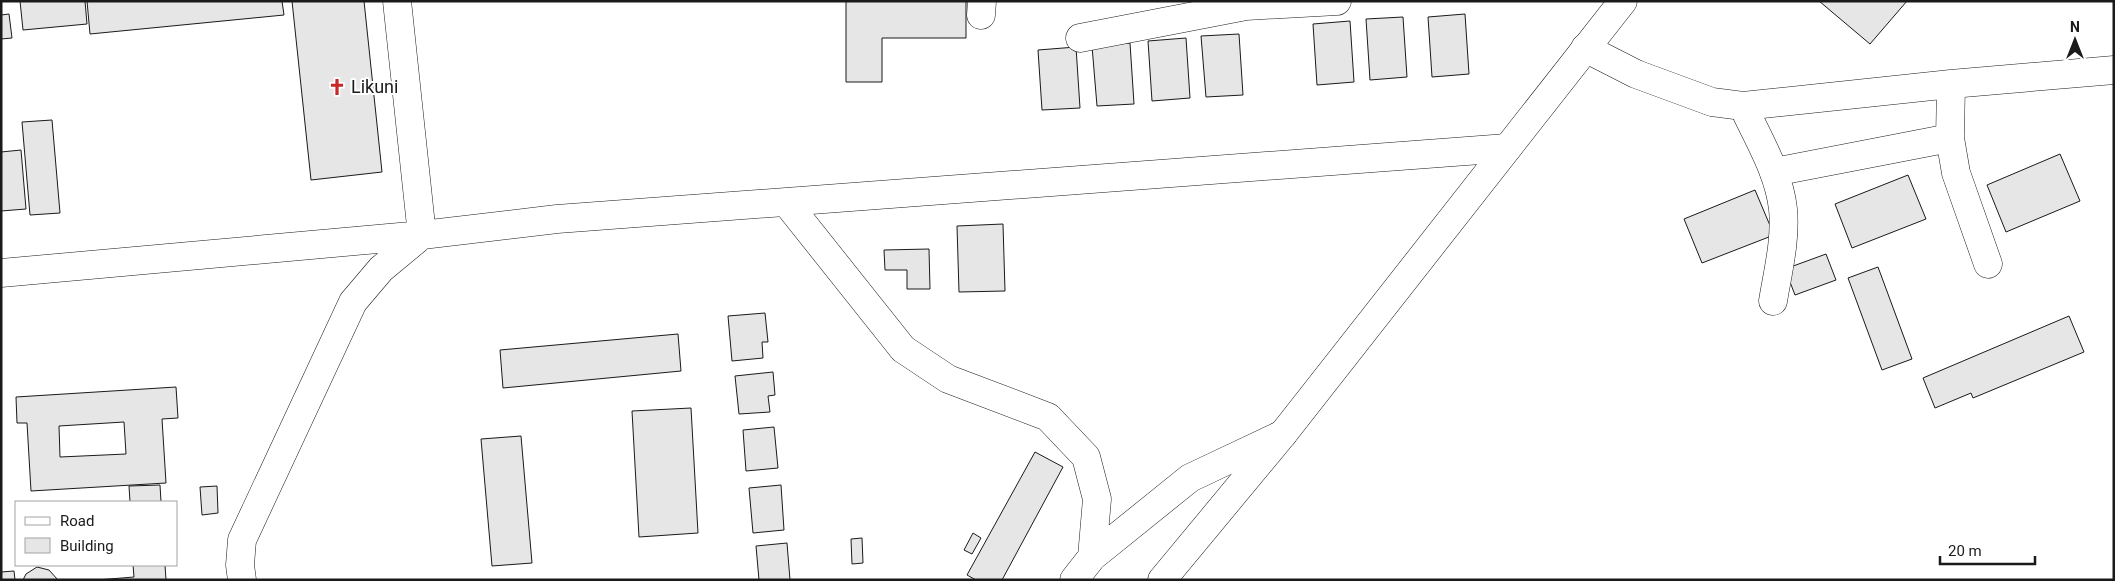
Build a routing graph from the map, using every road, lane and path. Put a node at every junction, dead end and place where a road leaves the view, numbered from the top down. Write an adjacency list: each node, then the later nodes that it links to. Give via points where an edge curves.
1 (397, 1): 14 (street)
2 (1337, 1): 4 (street)
3 (1623, 1): 6 (street)
4 (1247, 3): 5 (street)
5 (1080, 38)
6 (1585, 48): 9 (street, via 1636,74 1712,102); 11 (street)
7 (2114, 70): 8 (street)
8 (1951, 84): 9 (street); 10 (street)
9 (1743, 106): 12 (street)
10 (1950, 138): 12 (street); 15 (street, via 1956,173)
11 (1507, 148): 13 (street); 18 (street)
12 (1774, 172): 17 (street, via 1783,210 1781,253)
13 (786, 202): 14 (street, via 557,219); 19 (street, via 903,349 948,379 1048,416 1086,457 1097,499)
14 (422, 235): 16 (street); 20 (street, via 381,269 353,302 242,540)
15 (1988, 264)
16 (1, 273)
17 (1773, 301)
18 (1283, 434): 19 (street, via 1190,478); 22 (street)
19 (1092, 557): 21 (street)
20 (242, 580)
21 (1074, 580)
22 (1162, 580)

